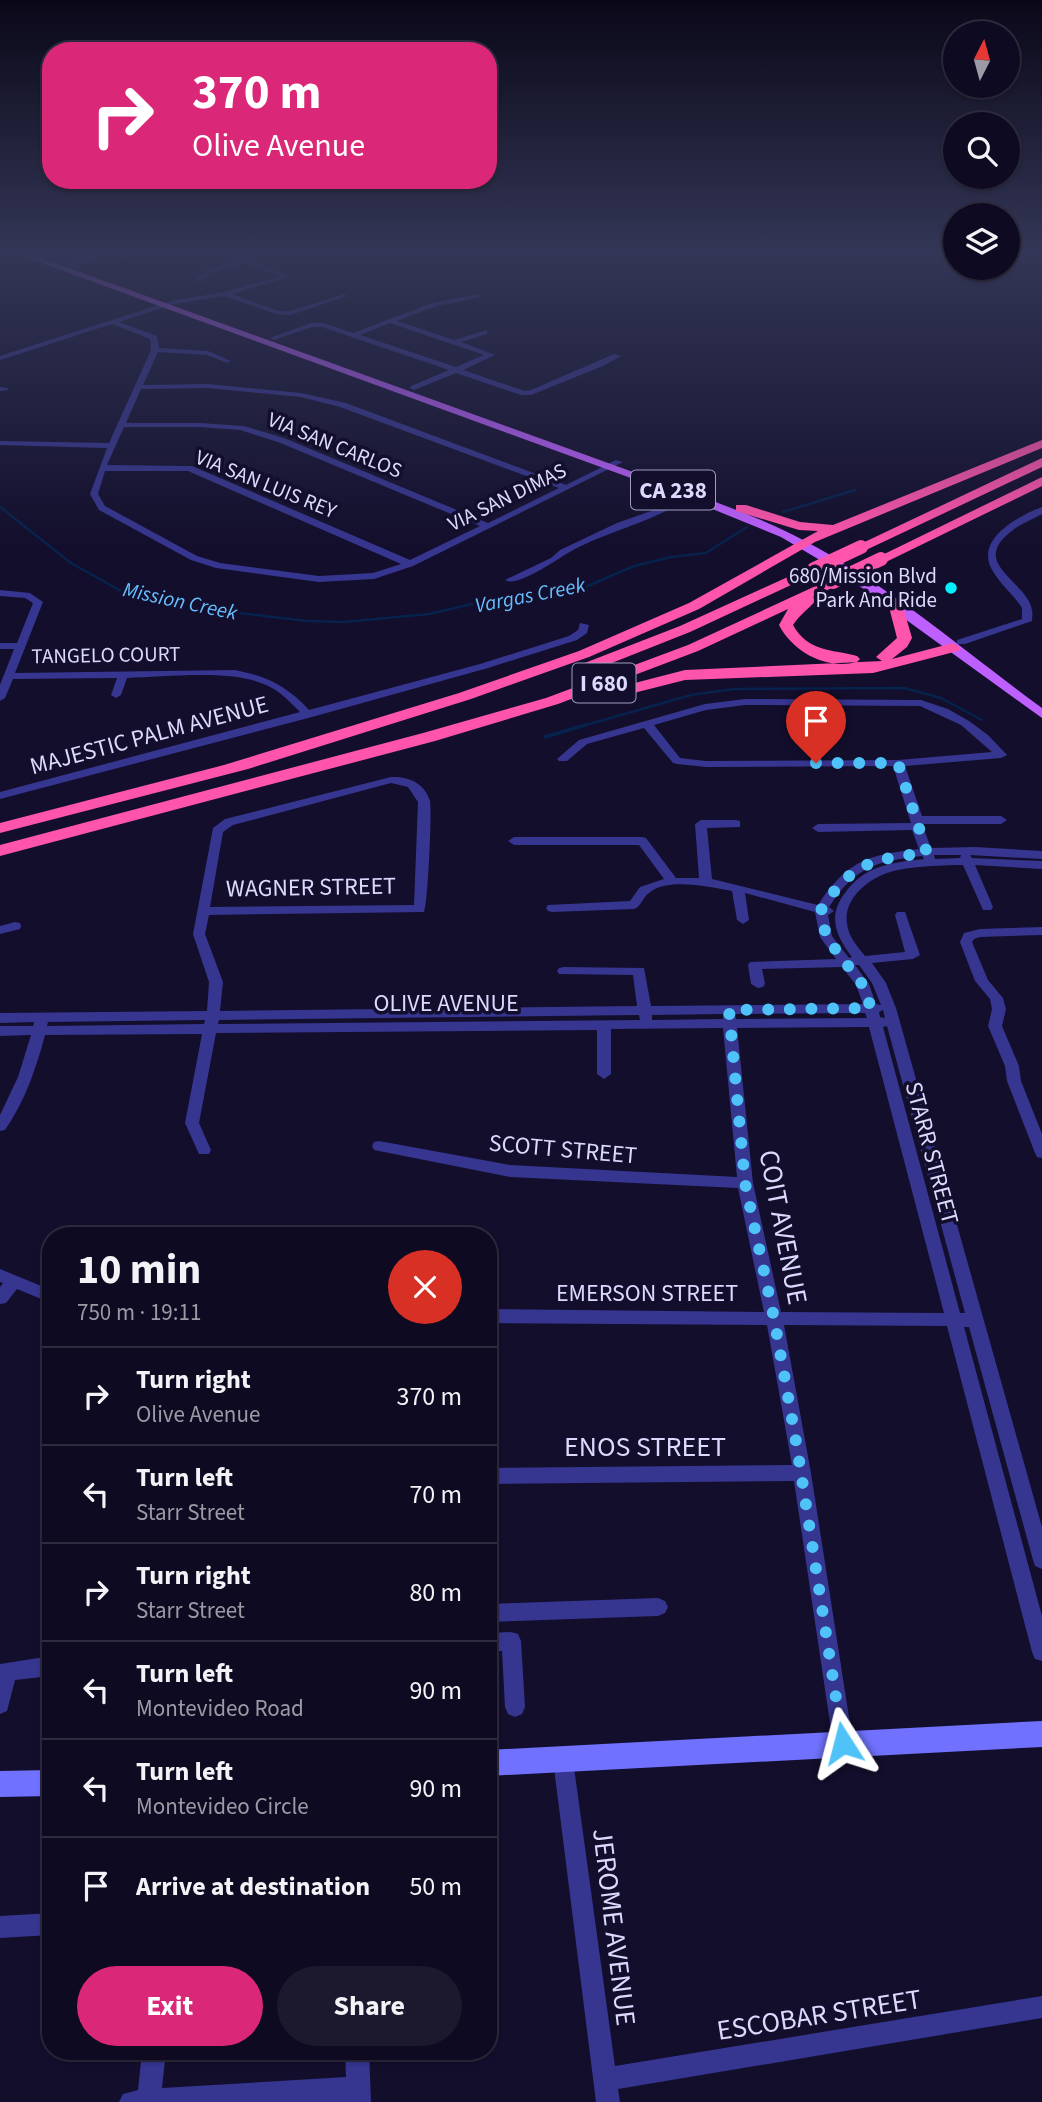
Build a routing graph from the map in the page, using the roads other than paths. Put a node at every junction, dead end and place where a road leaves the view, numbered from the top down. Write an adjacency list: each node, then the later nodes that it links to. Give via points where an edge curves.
1 (19, 352): 9 (street)
2 (154, 352): 12 (street, VIA SAN DIMAS)
3 (192, 352): 10 (street)
4 (302, 352): 19 (main road, CA 238)
5 (313, 352): 13 (main road, CA 238)
6 (404, 352): 11 (street)
7 (483, 352): 11 (street, via 491,355)
8 (617, 356): 11 (street, via 532,393)
9 (0, 358)
10 (227, 361)
11 (458, 370): 13 (street)
12 (139, 387): 14 (street, VIA SAN DIMAS); 22 (street, via 220,387 301,395 343,405)
13 (414, 388): 19 (main road, CA 238)
14 (122, 425): 17 (street, VIA SAN DIMAS); 27 (street, VIA SAN CARLOS, via 241,428 281,440)
15 (0, 443): 17 (street)
16 (1042, 444): 26 (highway)
17 (112, 446): 20 (street, VIA SAN DIMAS)
18 (1042, 462): 50 (highway, I 680, bridge, via 685,629 569,674 453,710)
19 (614, 464): 22 (street, VIA SAN DIMAS); 23 (main road, CA 238); 24 (main road, CA 238)
20 (102, 468): 29 (street, VIA SAN LUIS REY, via 189,468); 29 (street, VIA SAN DIMAS, via 94,494 102,508 206,562 319,579 374,576)
21 (1042, 481): 31 (highway, I 680, bridge)
22 (567, 488): 27 (street, VIA SAN DIMAS)
23 (687, 495): 28 (main road, CA 238); 30 (street)
24 (741, 508): 26 (highway, via 806,527 825,528); 28 (main road, CA 238)
25 (1042, 510): 35 (street, via 1005,530 993,551 996,568 1031,601 1027,621)
26 (854, 520): 28 (highway)
27 (488, 526): 29 (street, VIA SAN DIMAS)
28 (805, 541): 33 (main road, CA 238); 35 (main road, CA 238, via 879,579); 50 (highway, via 694,606 584,654 466,696)
29 (410, 564)
30 (510, 580)
31 (834, 582): 38 (highway, via 789,618 786,625 793,640 832,657); 47 (highway, I 680, via 626,675 512,713)
32 (0, 593): 37 (street, TANGELO COURT, via 27,595 38,602)
33 (897, 607): 35 (main road, CA 238); 38 (highway, via 905,636 897,649)
34 (584, 625): 45 (street, MAJESTIC PALM AVENUE, via 573,638 551,646)
35 (953, 644): 38 (highway); 43 (main road); 44 (main road); 47 (highway, via 873,668 685,675 517,721)
36 (0, 646): 37 (street)
37 (21, 646): 40 (street, TANGELO COURT)
38 (884, 657)
39 (122, 674): 40 (street, TANGELO COURT); 41 (street); 45 (street, TANGELO COURT, via 254,676 282,687)
40 (9, 676): 42 (street)
41 (116, 695)
42 (0, 698)
43 (1042, 699)
44 (1042, 714)
45 (308, 715): 51 (street, MAJESTIC PALM AVENUE)
46 (647, 724): 48 (street, via 583,742); 49 (street, via 677,761); 49 (street, via 678,713 745,702 921,703 946,710 1001,755)
47 (363, 754): 58 (highway, I 680)
48 (563, 759)
49 (898, 763): 53 (street)
50 (230, 768): 55 (highway, I 680)
51 (0, 796)
52 (1001, 820): 53 (street)
53 (917, 823): 56 (street); 60 (street)
54 (736, 824): 64 (street, via 701,824)
55 (0, 828)
56 (818, 828)
57 (514, 841): 63 (street, via 642,841)
58 (0, 851)
59 (1042, 855): 61 (street)
60 (929, 858): 61 (street); 68 (street, via 889,857 860,866 837,885); 70 (street, via 872,874 853,890)
61 (967, 858): 62 (street); 66 (street)
62 (1042, 865)
63 (671, 880): 64 (street); 67 (street, via 645,889 634,905)
64 (706, 883): 65 (street)
65 (738, 888): 68 (street); 72 (street)
66 (987, 906)
67 (552, 908)
68 (821, 910): 70 (street); 76 (street, STARR STREET, via 826,937)
69 (204, 911): 69 (street, WAGNER STREET, via 420,909 424,802 417,787 404,779 391,780 229,822 217,831); 84 (street, via 199,934 216,982)
70 (840, 914): 76 (street, STARR STREET)
71 (901, 915): 76 (street, via 912,955)
72 (743, 920)
73 (15, 926): 74 (street)
74 (0, 930)
75 (1042, 931): 92 (street, via 980,933 966,942 982,981 996,998 995,1026)
76 (854, 960): 78 (street, via 755,965); 79 (street, STARR STREET); 80 (street, STARR STREET, via 879,982)
77 (564, 971): 83 (street, via 639,971)
78 (758, 984)
79 (873, 1015): 80 (street, OLIVE AVENUE); 81 (street, OLIVE AVENUE); 100 (street, STARR STREET)
80 (891, 1015): 99 (street, STARR STREET)
81 (729, 1017): 83 (street, OLIVE AVENUE); 93 (street, COIT AVENUE)
82 (0, 1018): 85 (street, OLIVE AVENUE)
83 (646, 1018): 84 (street, OLIVE AVENUE); 86 (street, OLIVE AVENUE)
84 (212, 1021): 85 (street, OLIVE AVENUE); 86 (street, OLIVE AVENUE); 91 (street, via 192,1123)
85 (41, 1024): 87 (street, OLIVE AVENUE); 89 (street, via 24,1077)
86 (604, 1024): 88 (street)
87 (0, 1031)
88 (604, 1074)
89 (0, 1126)
90 (379, 1146): 93 (street, SCOTT STREET, via 510,1171)
91 (204, 1150)
92 (1042, 1153)
93 (745, 1183): 98 (street, COIT AVENUE)
94 (6, 1279): 95 (street); 96 (street)
95 (42, 1293)
96 (0, 1298)
97 (497, 1316): 98 (street, EMERSON STREET)
98 (774, 1318): 100 (street, EMERSON STREET); 101 (street, COIT AVENUE)
99 (974, 1320): 100 (street, EMERSON STREET); 103 (street, STARR STREET)
100 (953, 1321): 107 (street, STARR STREET)
101 (802, 1473): 102 (street, ENOS STREET); 112 (street, COIT AVENUE)
102 (497, 1476)
103 (1042, 1560)
104 (658, 1607): 105 (street)
105 (497, 1613)
106 (497, 1642): 110 (street, via 511,1641)
107 (1042, 1652)
108 (42, 1667): 109 (street, via 7,1671)
109 (0, 1704)
110 (514, 1707)
111 (1042, 1734): 112 (street)
112 (843, 1743): 113 (street)
113 (563, 1760): 114 (street); 122 (street, JEROME AVENUE)
114 (497, 1763)
115 (42, 1783): 116 (street)
116 (0, 1784)
117 (42, 1925): 118 (street)
118 (0, 1927)
119 (1042, 2007): 122 (street, ESCOBAR STREET)
120 (152, 2060): 124 (street)
121 (358, 2060): 123 (street)
122 (607, 2091)
123 (359, 2095): 124 (street)
124 (143, 2102)

